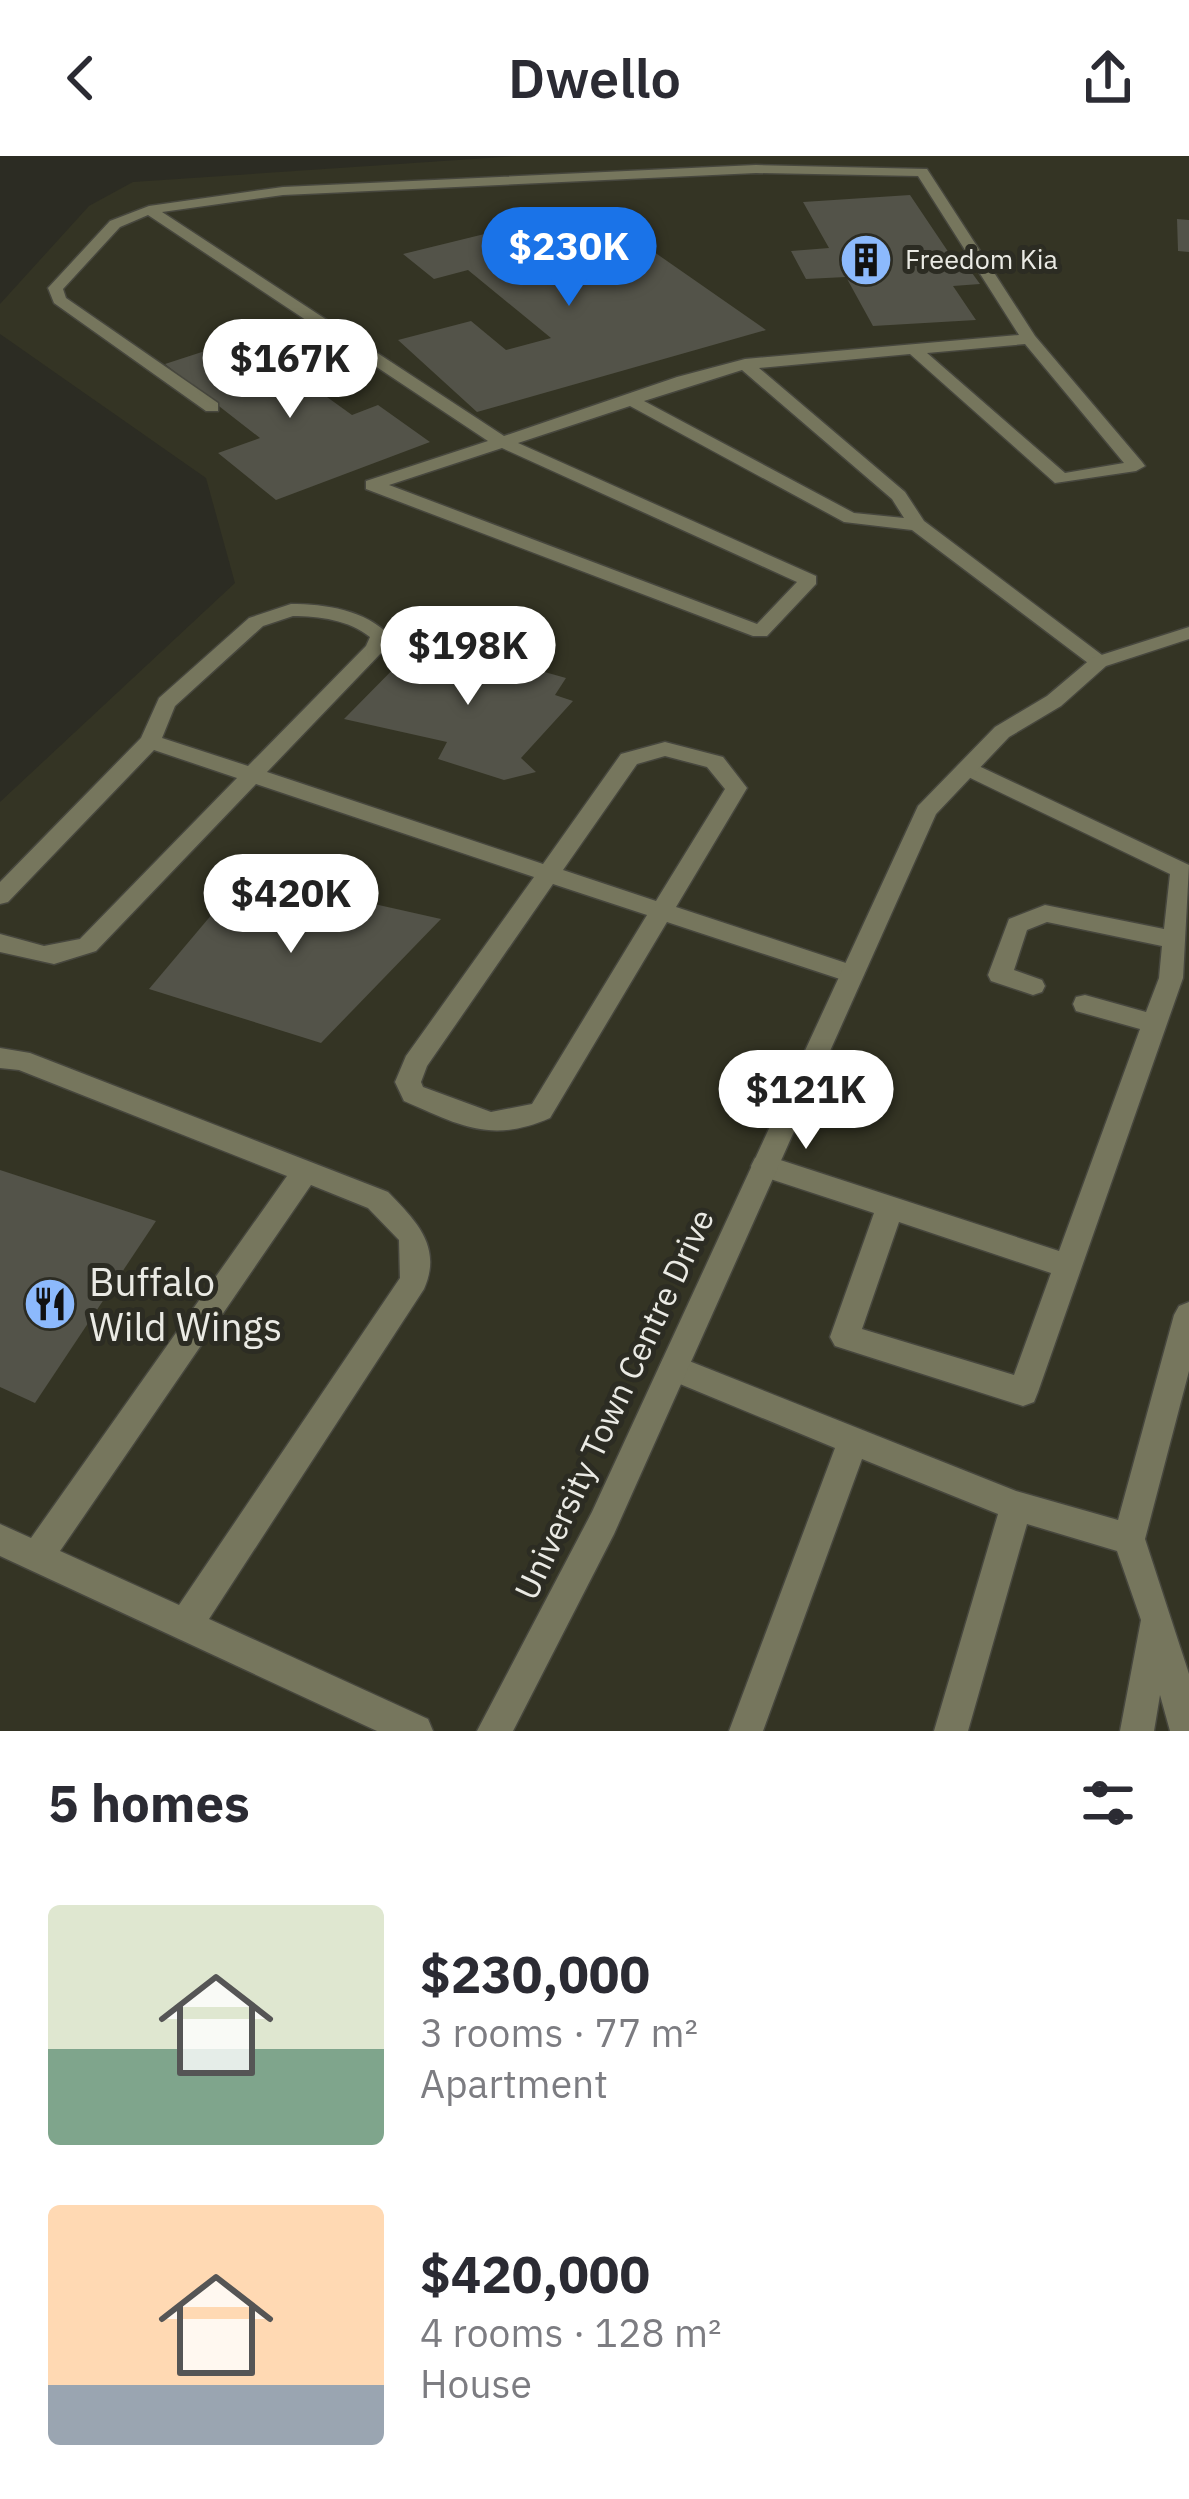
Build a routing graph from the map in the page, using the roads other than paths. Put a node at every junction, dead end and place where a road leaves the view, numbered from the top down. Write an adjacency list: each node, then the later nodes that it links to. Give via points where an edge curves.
1 (149, 210): 2 (street, via 284,191 477,181 756,169 922,172); 6 (street, via 116,224 56,288 59,300); 7 (street)
2 (1029, 339): 3 (street); 3 (street, via 1136,466 1061,479)
3 (913, 350): 4 (street)
4 (745, 364): 5 (street); 8 (street, via 899,496)
5 (632, 400): 7 (street); 8 (street, via 850,518)
6 (212, 407)
7 (498, 440): 7 (street, via 371,485 760,632 809,580)
8 (916, 526): 10 (street)
9 (1189, 633): 10 (street, University Town Centre Drive)
10 (1099, 662): 12 (street, University Town Centre Drive, via 1002,732)
11 (150, 741): 13 (street); 13 (street, via 166,703 256,622 317,610 366,624 380,636 375,648); 16 (street)
12 (968, 769): 14 (street); 20 (street, University Town Centre Drive, via 926,811)
13 (250, 774): 15 (street); 19 (street, via 88,945 40,958)
14 (1186, 873): 18 (street)
15 (548, 874): 17 (street); 17 (street, via 629,759 665,749 715,763 736,788); 17 (street, via 416,1064 412,1094 494,1126 541,1112)
16 (0, 896)
17 (661, 911): 20 (street)
18 (1175, 940): 21 (street, via 1045,913 1017,925 1000,975); 23 (street)
19 (0, 943)
20 (852, 974): 25 (street, University Town Centre Drive)
21 (1034, 986)
22 (1085, 1004): 23 (street)
23 (1154, 1024): 28 (street)
24 (0, 1058): 26 (street)
25 (765, 1166): 27 (street); 30 (street, University Town Centre Drive)
26 (305, 1172): 35 (street); 37 (street, via 378,1200 412,1236 414,1280)
27 (889, 1210): 28 (street); 28 (street, via 845,1337 1023,1392)
28 (1068, 1266)
29 (1189, 1315): 33 (street)
30 (674, 1368): 31 (street); 39 (street, University Town Centre Drive)
31 (853, 1441): 32 (street); 40 (street)
32 (1016, 1506): 33 (street); 41 (street)
33 (1130, 1539): 36 (street)
34 (0, 1540): 35 (street)
35 (37, 1557): 37 (street)
36 (1157, 1617): 42 (street); 43 (street)
37 (186, 1624): 38 (street)
38 (416, 1731)
39 (494, 1731)
40 (746, 1731)
41 (950, 1731)
42 (1137, 1731)
43 (1187, 1731)

